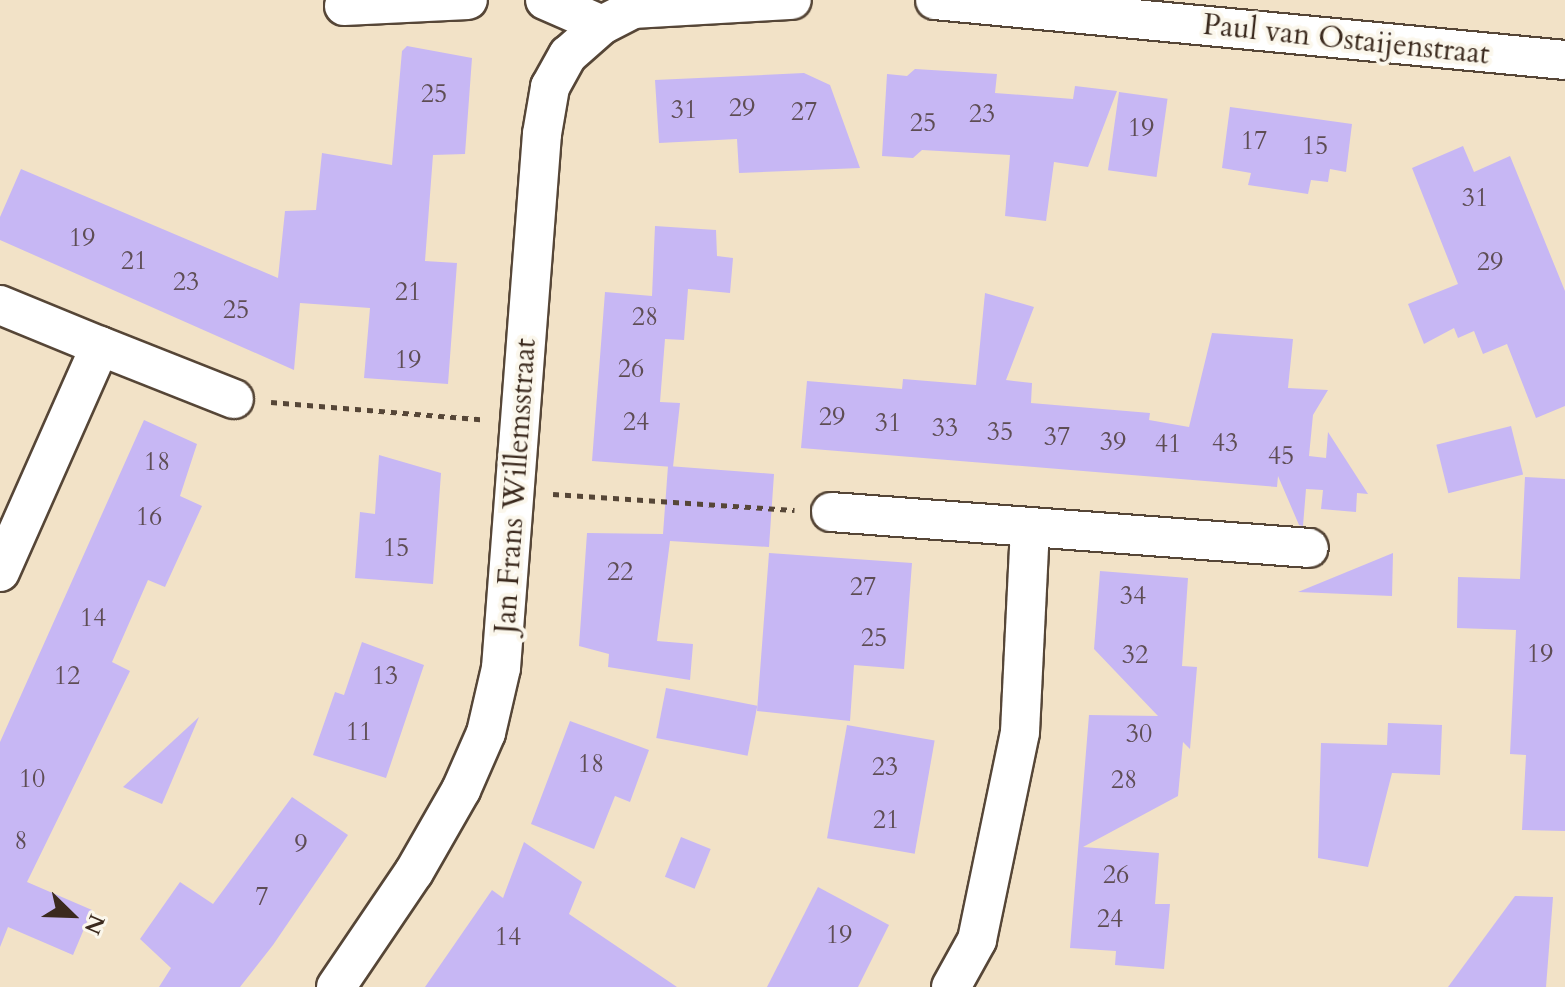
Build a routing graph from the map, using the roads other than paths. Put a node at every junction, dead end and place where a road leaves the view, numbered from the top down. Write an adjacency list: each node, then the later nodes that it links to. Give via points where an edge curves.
1 (468, 0): 5 (street)
2 (545, 0): 6 (street)
3 (792, 0): 6 (street, via 634,9)
4 (935, 0): 7 (street, Paul van Ostaijenstraat)
5 (344, 6)
6 (602, 25): 15 (street, Jan Frans Willemsstraat, via 568,55 550,87 501,668 486,733 461,790 414,872)
7 (1561, 71)
8 (0, 305): 9 (street)
9 (100, 346): 10 (street); 14 (street)
10 (234, 399)
11 (831, 512): 12 (street)
12 (1030, 529): 13 (street); 16 (street, via 1020,732 977,940)
13 (1309, 548)
14 (0, 572)
15 (336, 987)
16 (951, 987)

